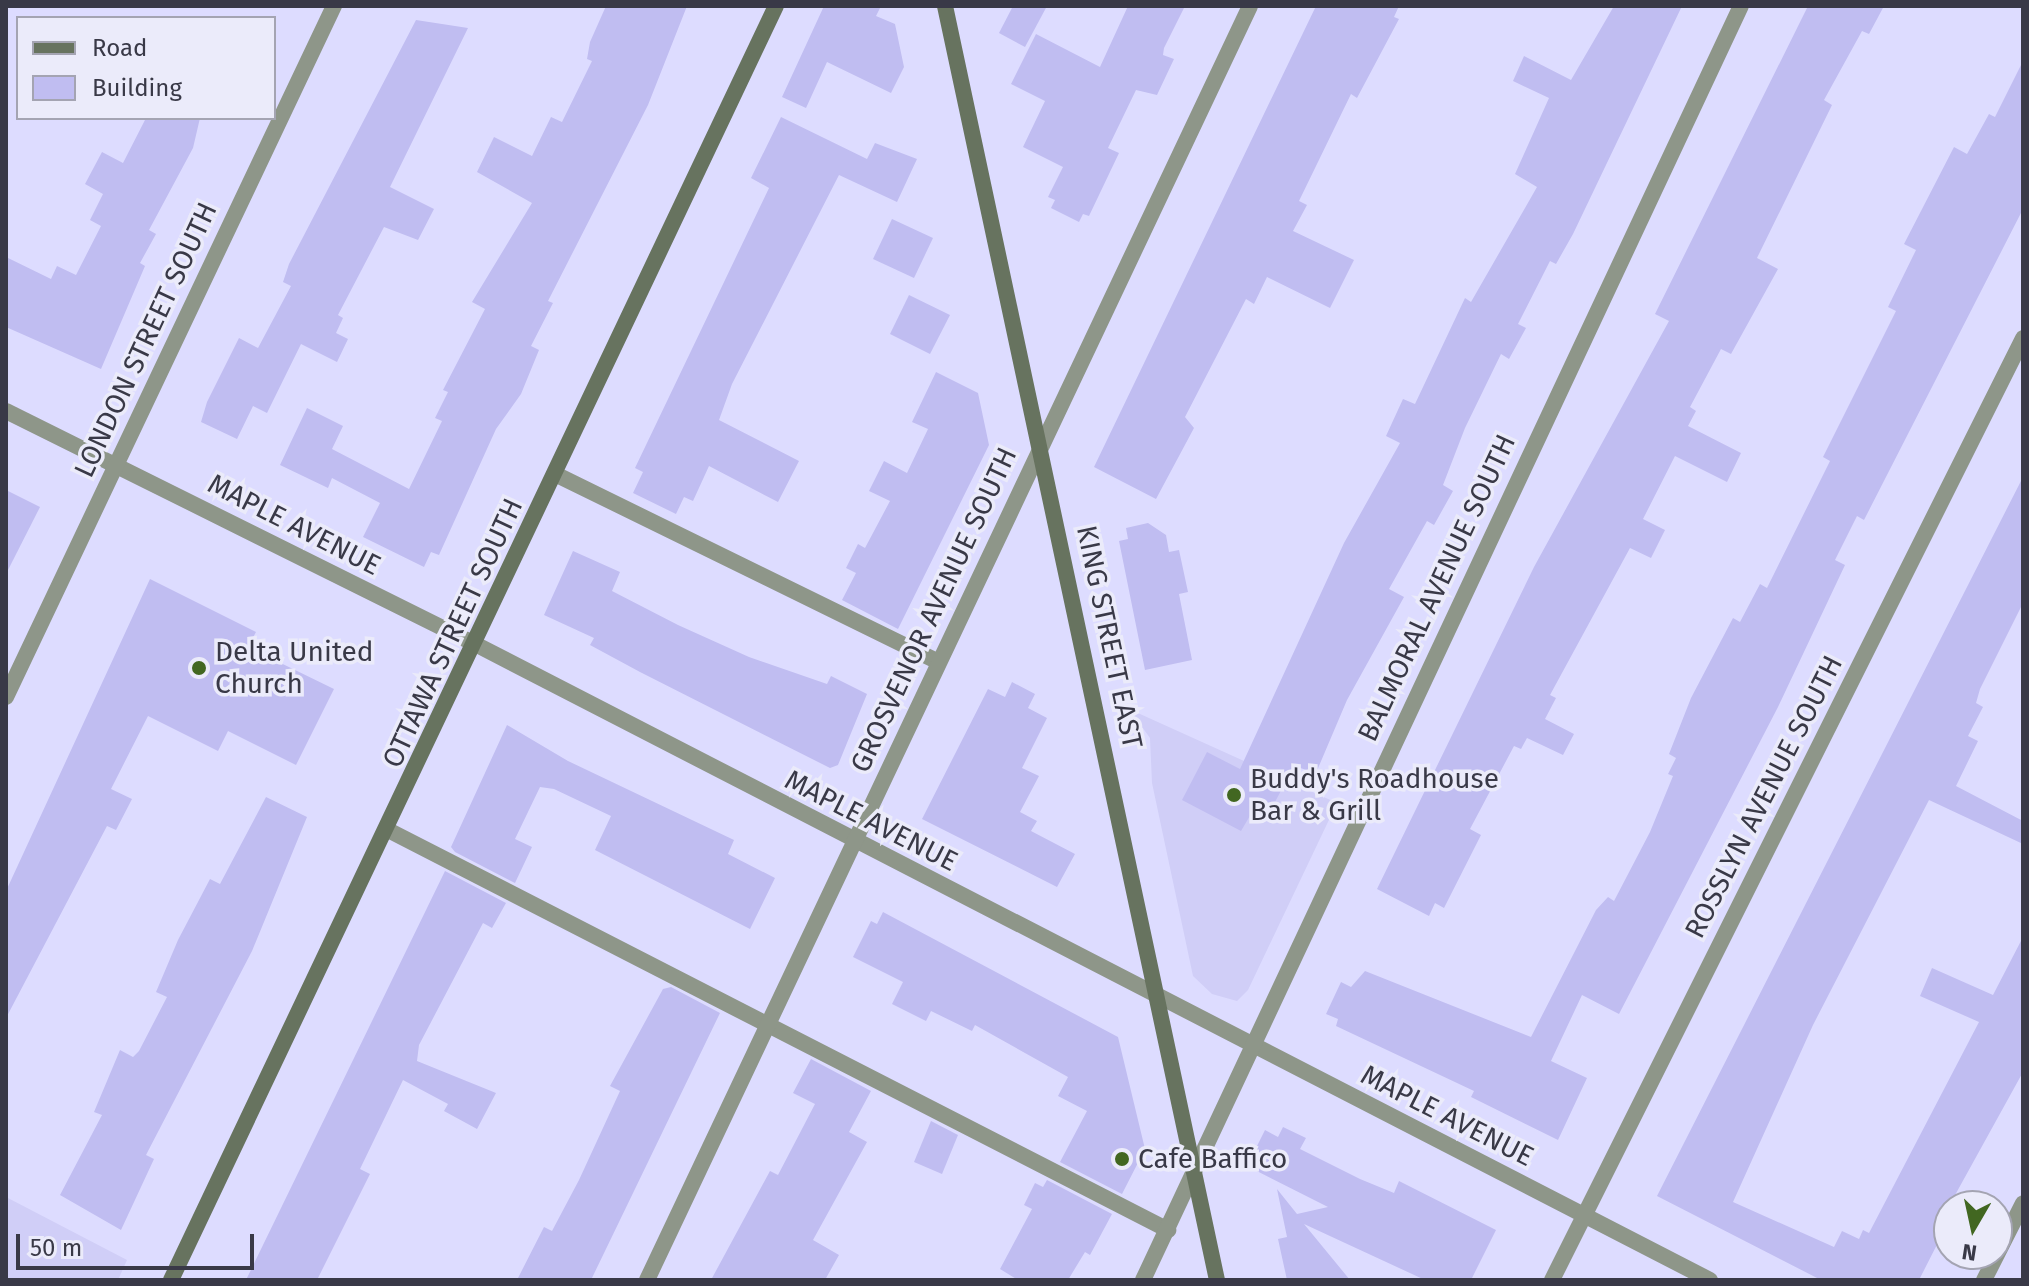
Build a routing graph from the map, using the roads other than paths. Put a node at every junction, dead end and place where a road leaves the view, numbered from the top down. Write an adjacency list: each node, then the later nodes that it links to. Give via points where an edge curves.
1 (334, 6): 9 (street, LONDON STREET SOUTH)
2 (776, 6): 10 (main road, OTTAWA STREET SOUTH)
3 (945, 6): 8 (main road, KING STREET EAST)
4 (1250, 6): 8 (street, GROSVENOR AVENUE SOUTH)
5 (1741, 6): 18 (street, BALMORAL AVENUE SOUTH)
6 (2023, 338): 21 (street, ROSSLYN AVENUE SOUTH)
7 (6, 411): 9 (street, MAPLE AVENUE)
8 (1041, 443): 12 (street, GROSVENOR AVENUE SOUTH); 16 (main road, KING STREET EAST)
9 (116, 464): 11 (street, MAPLE AVENUE); 13 (street, LONDON STREET SOUTH)
10 (557, 475): 11 (main road, OTTAWA STREET SOUTH); 12 (street)
11 (477, 645): 14 (main road, OTTAWA STREET SOUTH); 15 (street, MAPLE AVENUE)
12 (935, 660): 15 (street, GROSVENOR AVENUE SOUTH)
13 (6, 697)
14 (388, 830): 17 (street); 23 (main road, OTTAWA STREET SOUTH)
15 (856, 843): 16 (street, MAPLE AVENUE); 17 (street, GROSVENOR AVENUE SOUTH)
16 (1155, 994): 18 (street, MAPLE AVENUE); 19 (main road, KING STREET EAST)
17 (771, 1024): 22 (street); 24 (street, GROSVENOR AVENUE SOUTH)
18 (1251, 1045): 19 (street, BALMORAL AVENUE SOUTH); 21 (street, MAPLE AVENUE)
19 (1194, 1174): 22 (street, BALMORAL AVENUE SOUTH); 26 (main road, KING STREET EAST)
20 (2023, 1203): 29 (street)
21 (1584, 1215): 27 (street, ROSSLYN AVENUE SOUTH); 28 (street, MAPLE AVENUE)
22 (1168, 1230): 25 (street, BALMORAL AVENUE SOUTH)
23 (171, 1280)
24 (647, 1280)
25 (1143, 1280)
26 (1217, 1280)
27 (1552, 1280)
28 (1710, 1280)
29 (1984, 1280)

